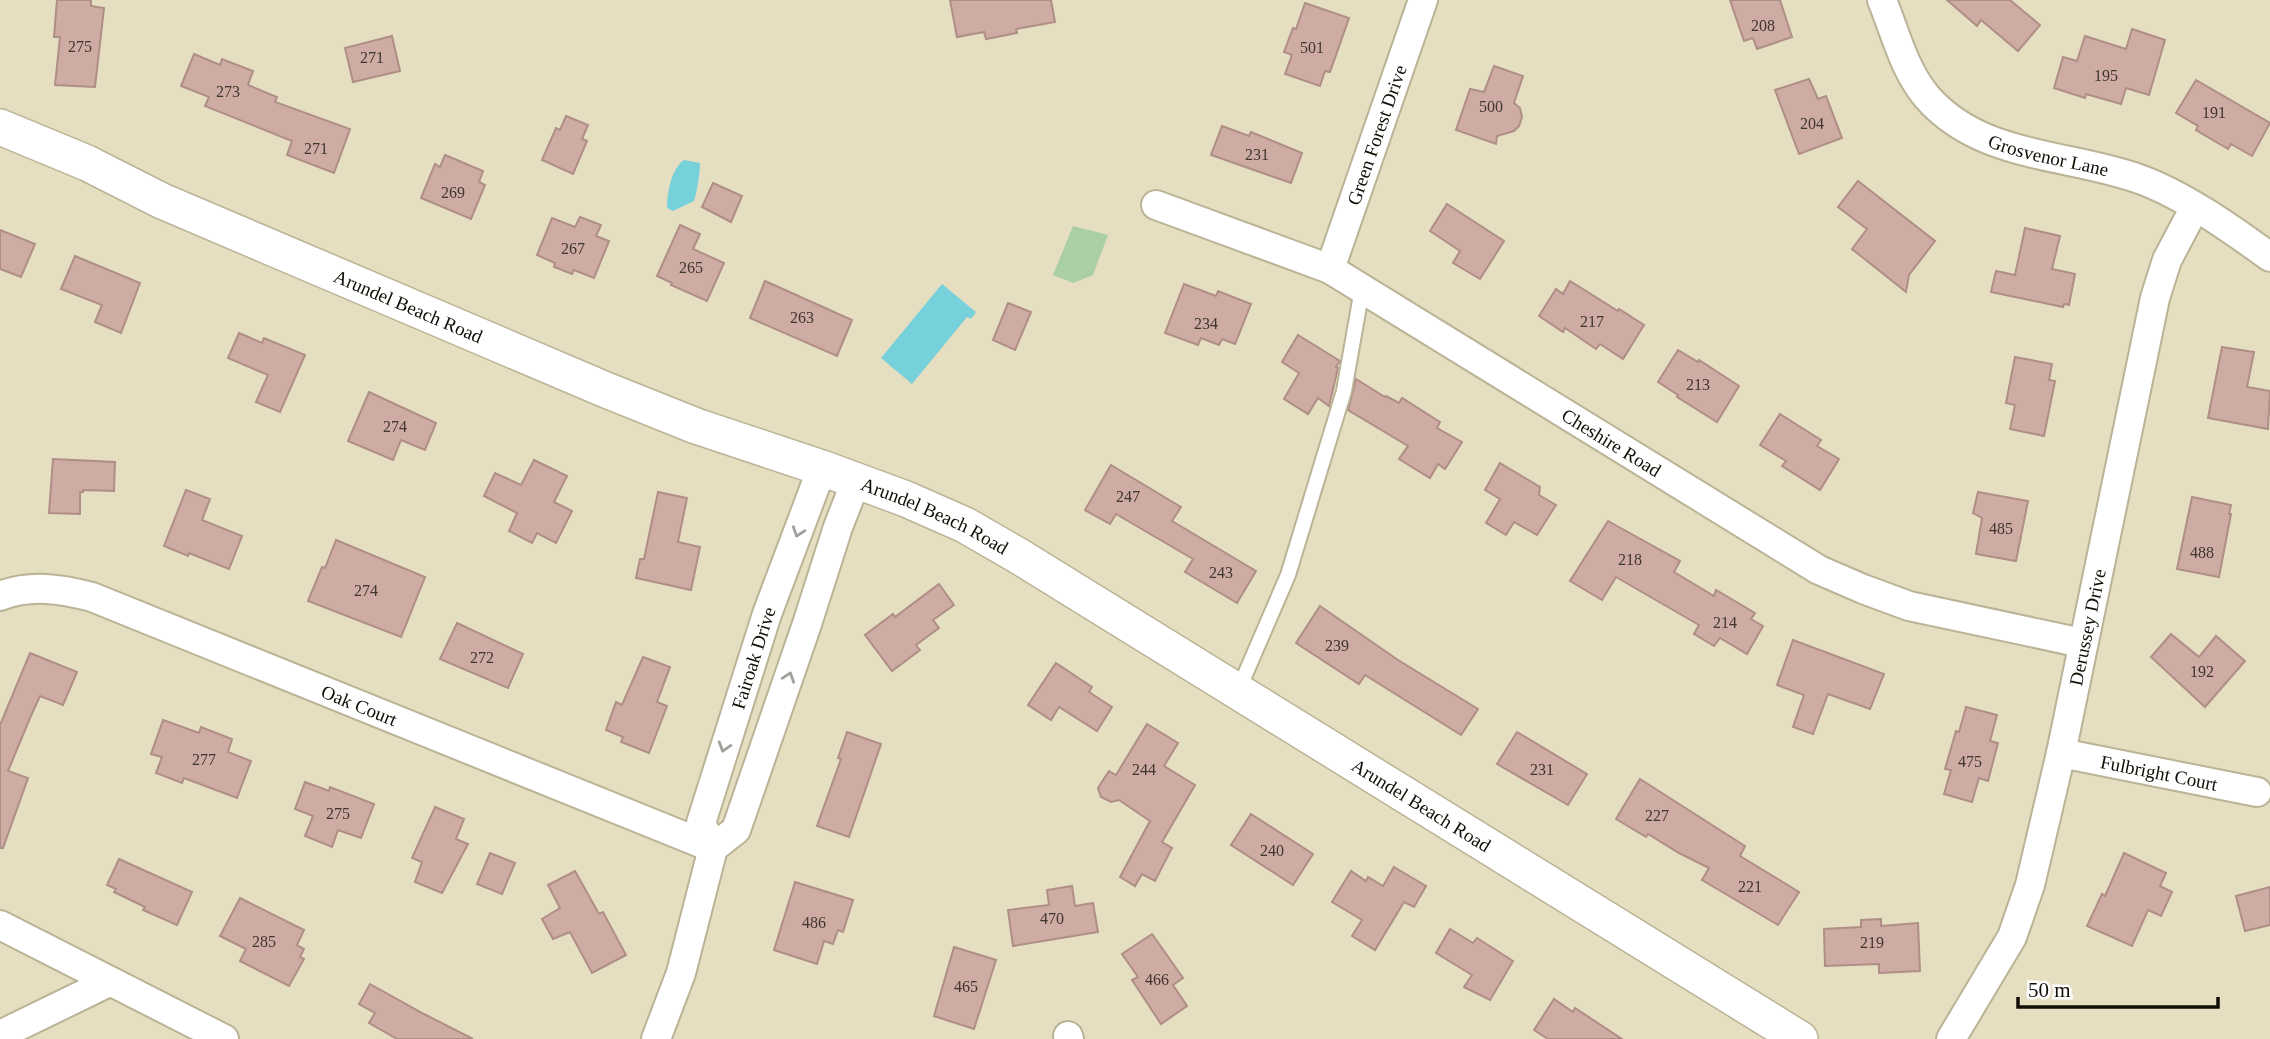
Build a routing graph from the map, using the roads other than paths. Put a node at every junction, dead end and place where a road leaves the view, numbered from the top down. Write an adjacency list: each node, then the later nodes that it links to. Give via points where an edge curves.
1 (1423, 0): 7 (street, Green Forest Drive)
2 (1882, 0): 5 (street, Grosvenor Lane, via 1908,66 1926,96 1951,119 2010,148 2144,180)
3 (0, 127): 9 (street, Arundel Beach Road, via 606,390)
4 (1156, 205): 7 (street, Cheshire Road)
5 (2194, 207): 6 (street, Grosvenor Lane); 12 (street, Derussey Drive, via 2167,260 2155,298)
6 (2270, 257)
7 (1330, 269): 8 (street, Cheshire Road)
8 (1362, 289): 12 (street, Cheshire Road, via 1819,570 1909,606); 13 (lane, via 1344,391 1289,575)
9 (822, 468): 10 (street, Arundel Beach Road); 16 (street, Fairoak Drive, one-way to 16, via 768,614 701,823)
10 (856, 481): 13 (street, Arundel Beach Road, via 965,525); 16 (street, Fairoak Drive, one-way to 10, via 736,830)
11 (0, 596): 16 (street, Oak Court, via 41,588 92,597)
12 (2082, 643): 14 (street, Derussey Drive)
13 (1237, 691): 22 (street, Arundel Beach Road)
14 (2061, 753): 15 (street, Fulbright Court); 23 (street, Derussey Drive, via 2012,937)
15 (2258, 792)
16 (713, 848): 21 (street, via 681,973)
17 (0, 925): 18 (street)
18 (109, 982): 19 (street); 20 (street)
19 (0, 1035)
20 (224, 1039)
21 (656, 1039)
22 (1800, 1039)
23 (1951, 1039)

